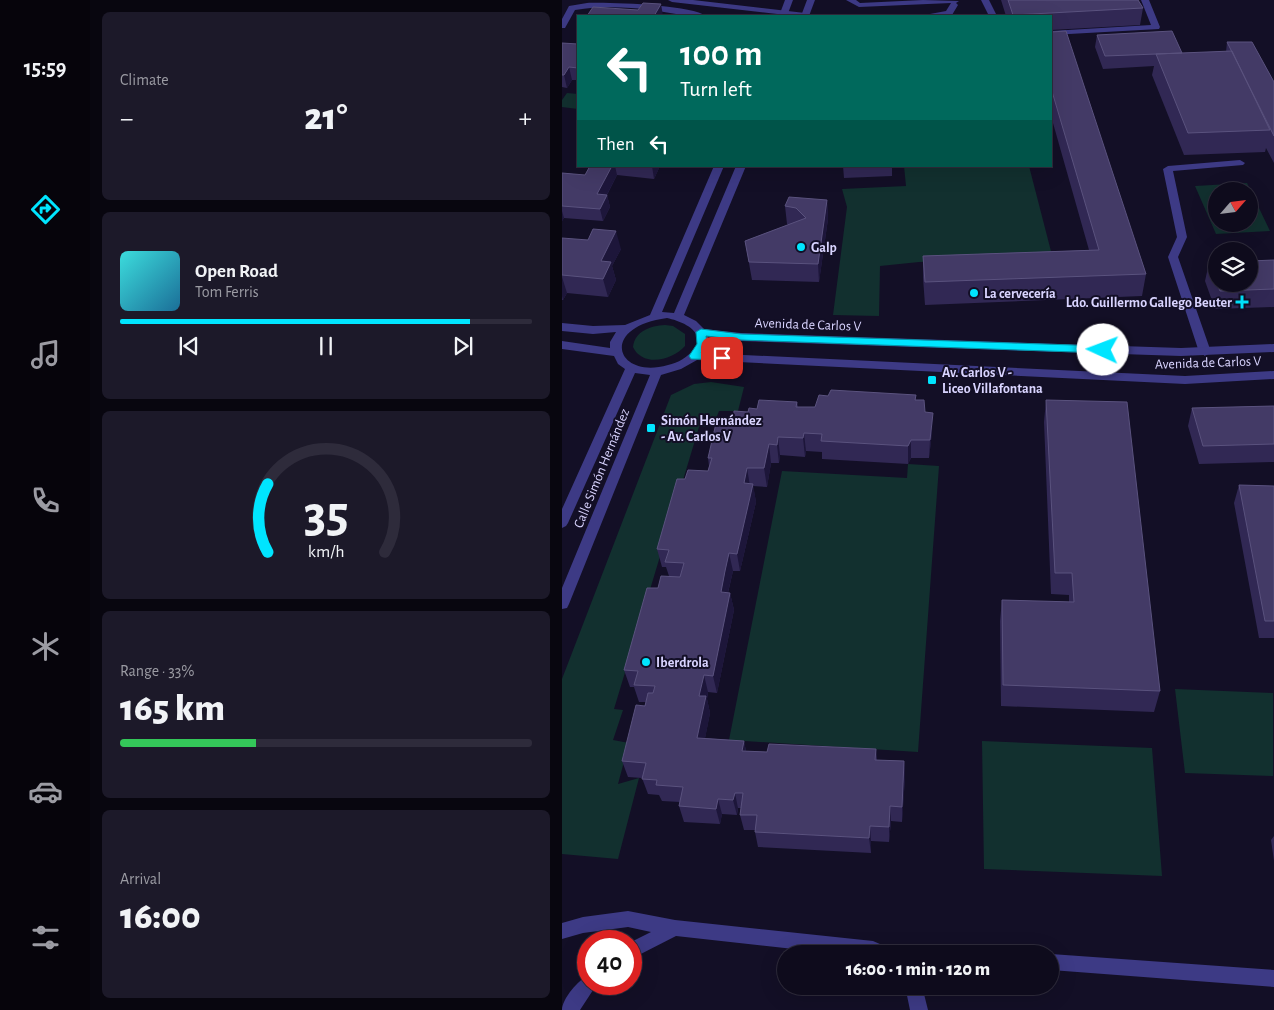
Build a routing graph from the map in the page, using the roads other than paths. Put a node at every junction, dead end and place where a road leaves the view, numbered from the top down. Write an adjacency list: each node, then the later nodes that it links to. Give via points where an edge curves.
1 (672, 0): 9 (street)
2 (789, 0): 9 (street)
3 (811, 0): 10 (street)
4 (850, 0): 7 (street, via 859,6)
5 (985, 0): 13 (street)
6 (1145, 0): 15 (street, via 1156,27)
7 (954, 2): 11 (street, via 948,13); 12 (street)
8 (696, 15): 14 (street, via 588,4 572,8)
9 (783, 15)
10 (807, 15)
11 (938, 15)
12 (955, 15)
13 (992, 15)
14 (562, 26)
15 (1052, 33)
16 (1240, 163): 26 (street, via 1168,169 1182,237 1173,257)
17 (719, 167): 19 (street)
18 (741, 167): 20 (street)
19 (655, 316): 20 (street); 22 (street)
20 (678, 316): 23 (street, via 697,325)
21 (562, 327): 22 (street, via 593,330)
22 (627, 328): 27 (street, via 618,340)
23 (701, 332): 26 (street, Avenida de Carlos V, via 741,337); 28 (street, via 702,344)
24 (562, 345): 27 (street)
25 (1274, 348): 26 (street, Avenida de Carlos V)
26 (1205, 352)
27 (618, 353): 29 (street)
28 (694, 356): 30 (street, via 684,364); 31 (street, Avenida de Carlos V, via 1185,380)
29 (632, 367): 30 (street); 32 (street, Calle Simón Hernández)
30 (657, 371): 33 (street, Calle Simón Hernández)
31 (1274, 374)
32 (562, 523)
33 (562, 604)
34 (676, 928): 35 (street, via 628,919); 36 (street); 37 (street)
35 (562, 931)
36 (642, 945)
37 (835, 945)
38 (1059, 963): 39 (street)
39 (1274, 979)
40 (580, 995): 42 (street)
41 (915, 995): 43 (street)
42 (569, 1010)
43 (918, 1010)

